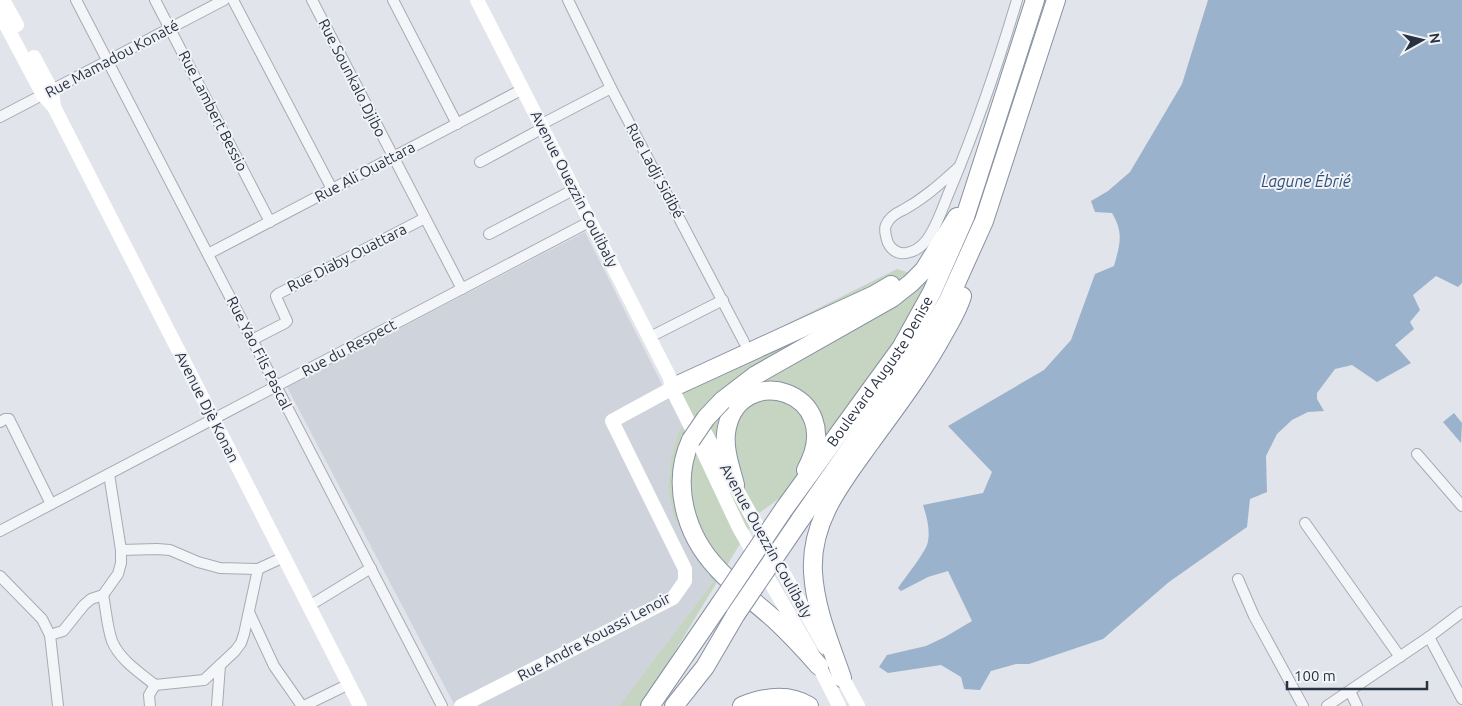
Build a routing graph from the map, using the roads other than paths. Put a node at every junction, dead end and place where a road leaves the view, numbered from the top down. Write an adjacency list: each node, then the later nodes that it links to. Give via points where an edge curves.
1 (3, 0): 18 (street, Avenue Djè Konan)
2 (76, 0): 15 (street, Rue Yao Fils Pascal)
3 (155, 0): 14 (street, Rue Lambert Bessio)
4 (224, 0): 14 (street, Rue Mamadou Konaté)
5 (233, 0): 25 (street)
6 (312, 0): 22 (street, Rue Sounkalo Djibo)
7 (393, 0): 20 (street)
8 (477, 0): 17 (street, Avenue Ouezzin Coulibaly)
9 (568, 0): 16 (street, Rue Ladji Sidibé)
10 (1018, 0): 24 (street)
11 (1036, 0): 27 (highway, Boulevard Auguste Denise)
12 (1056, 0): 30 (highway, Boulevard Auguste Denise)
13 (0, 14): 18 (street, Avenue Djè Konan)
14 (170, 28): 15 (street, Rue Mamadou Konaté); 31 (street, Rue Lambert Bessio)
15 (107, 61): 18 (street, Rue Mamadou Konaté); 34 (street, Rue Yao Fils Pascal)
16 (611, 88): 21 (street); 36 (street, Rue Ladji Sidibé)
17 (523, 89): 20 (street, Rue Ali Ouattara); 21 (street, Avenue Ouezzin Coulibaly)
18 (47, 93): 19 (street, Rue Mamadou Konaté); 42 (street, Avenue Djè Konan)
19 (0, 117)
20 (457, 124): 22 (street, Rue Ali Ouattara)
21 (542, 126): 23 (street); 26 (street, Avenue Ouezzin Coulibaly)
22 (394, 157): 25 (street, Rue Ali Ouattara); 28 (street, Rue Sounkalo Djibo)
23 (480, 162)
24 (960, 166): 24 (street, via 926,196 890,219 885,233 896,251 905,254 927,240)
25 (332, 189): 31 (street, Rue Ali Ouattara)
26 (575, 189): 29 (street, Avenue Ouezzin Coulibaly); 32 (street)
27 (973, 191): 33 (highway); 49 (highway, Boulevard Auguste Denise, via 940,274 901,348)
28 (425, 218): 35 (street, Rue Sounkalo Djibo); 38 (street, Rue Diaby Ouattara, via 278,294 276,296 287,321)
29 (591, 221): 35 (street, Rue du Respect); 37 (street, Avenue Ouezzin Coulibaly)
30 (984, 221): 67 (highway, via 959,307 928,363 834,493 814,544 815,595); 80 (highway, Boulevard Auguste Denise, bridge, via 948,301 915,356 736,614 705,666)
31 (270, 222): 34 (street, Rue Ali Ouattara)
32 (489, 234)
33 (942, 240): 40 (highway, via 908,275 874,295); 66 (highway, bridge, via 924,270 892,298 756,375 722,400 706,418 685,453 682,492 686,514 703,551 735,587 772,617)
34 (208, 254): 38 (street, Rue Yao Fils Pascal)
35 (462, 289): 41 (street, Rue du Respect)
36 (723, 300): 37 (street); 39 (street, Rue Ladji Sidibé)
37 (650, 337): 40 (street, Avenue Ouezzin Coulibaly)
38 (252, 340): 41 (street, Rue Yao Fils Pascal)
39 (744, 342)
40 (674, 384): 46 (street, Avenue Ouezzin Coulibaly); 66 (street, Avenue Ouezzin Coulibaly, via 739,528); 78 (street, Rue Andre Kouassi Lenoir, via 612,421 685,568 685,581 673,598)
41 (276, 386): 42 (street, Rue du Respect); 54 (street, Rue Yao Fils Pascal)
42 (213, 419): 45 (street, Rue du Respect); 53 (street, Avenue Djè Konan)
43 (0, 422): 47 (street, via 9,419)
44 (1417, 454): 48 (street)
45 (109, 474): 47 (street, Rue du Respect); 52 (street)
46 (735, 485): 49 (highway, via 726,450 728,423 735,409 745,398 757,392 770,390 797,397 814,419 816,433 810,462); 67 (street, Avenue Ouezzin Coulibaly)
47 (51, 504): 51 (street, Rue du Respect)
48 (1462, 506)
49 (784, 509): 79 (highway, Boulevard Auguste Denise, bridge)
50 (1305, 523): 64 (street)
51 (0, 531)
52 (121, 550): 55 (street, via 157,548 209,566); 58 (street, via 118,574)
53 (284, 557): 55 (street); 59 (street, Avenue Djè Konan)
54 (371, 568): 59 (street); 77 (street, Rue Yao Fils Pascal)
55 (258, 569): 60 (street)
56 (0, 576): 62 (street, via 42,619)
57 (1238, 579): 85 (street, via 1254,616)
58 (103, 594): 62 (street, via 84,605 63,631); 69 (street, via 116,650)
59 (309, 606): 68 (street, Avenue Djè Konan)
60 (249, 612): 65 (street, via 241,643); 75 (street, via 274,666)
61 (1462, 612): 63 (street)
62 (50, 635): 72 (street)
63 (1429, 638): 64 (street); 71 (street)
64 (1400, 657): 70 (street)
65 (220, 666): 69 (street, via 204,680); 74 (street)
66 (819, 666): 83 (street, Avenue Ouezzin Coulibaly)
67 (842, 678): 84 (street, Avenue Ouezzin Coulibaly)
68 (349, 684): 75 (street); 76 (street, Avenue Djè Konan)
69 (155, 685): 73 (street, via 148,695)
70 (1350, 692): 86 (street); 87 (street)
71 (1462, 699)
72 (58, 706)
73 (150, 706)
74 (217, 706)
75 (303, 706)
76 (360, 706)
77 (442, 706)
78 (461, 706)
79 (650, 706)
80 (674, 706)
81 (742, 706): 82 (highway, via 787,697)
82 (809, 706)
83 (839, 706)
84 (858, 706)
85 (1303, 706)
86 (1327, 706)
87 (1357, 706)

